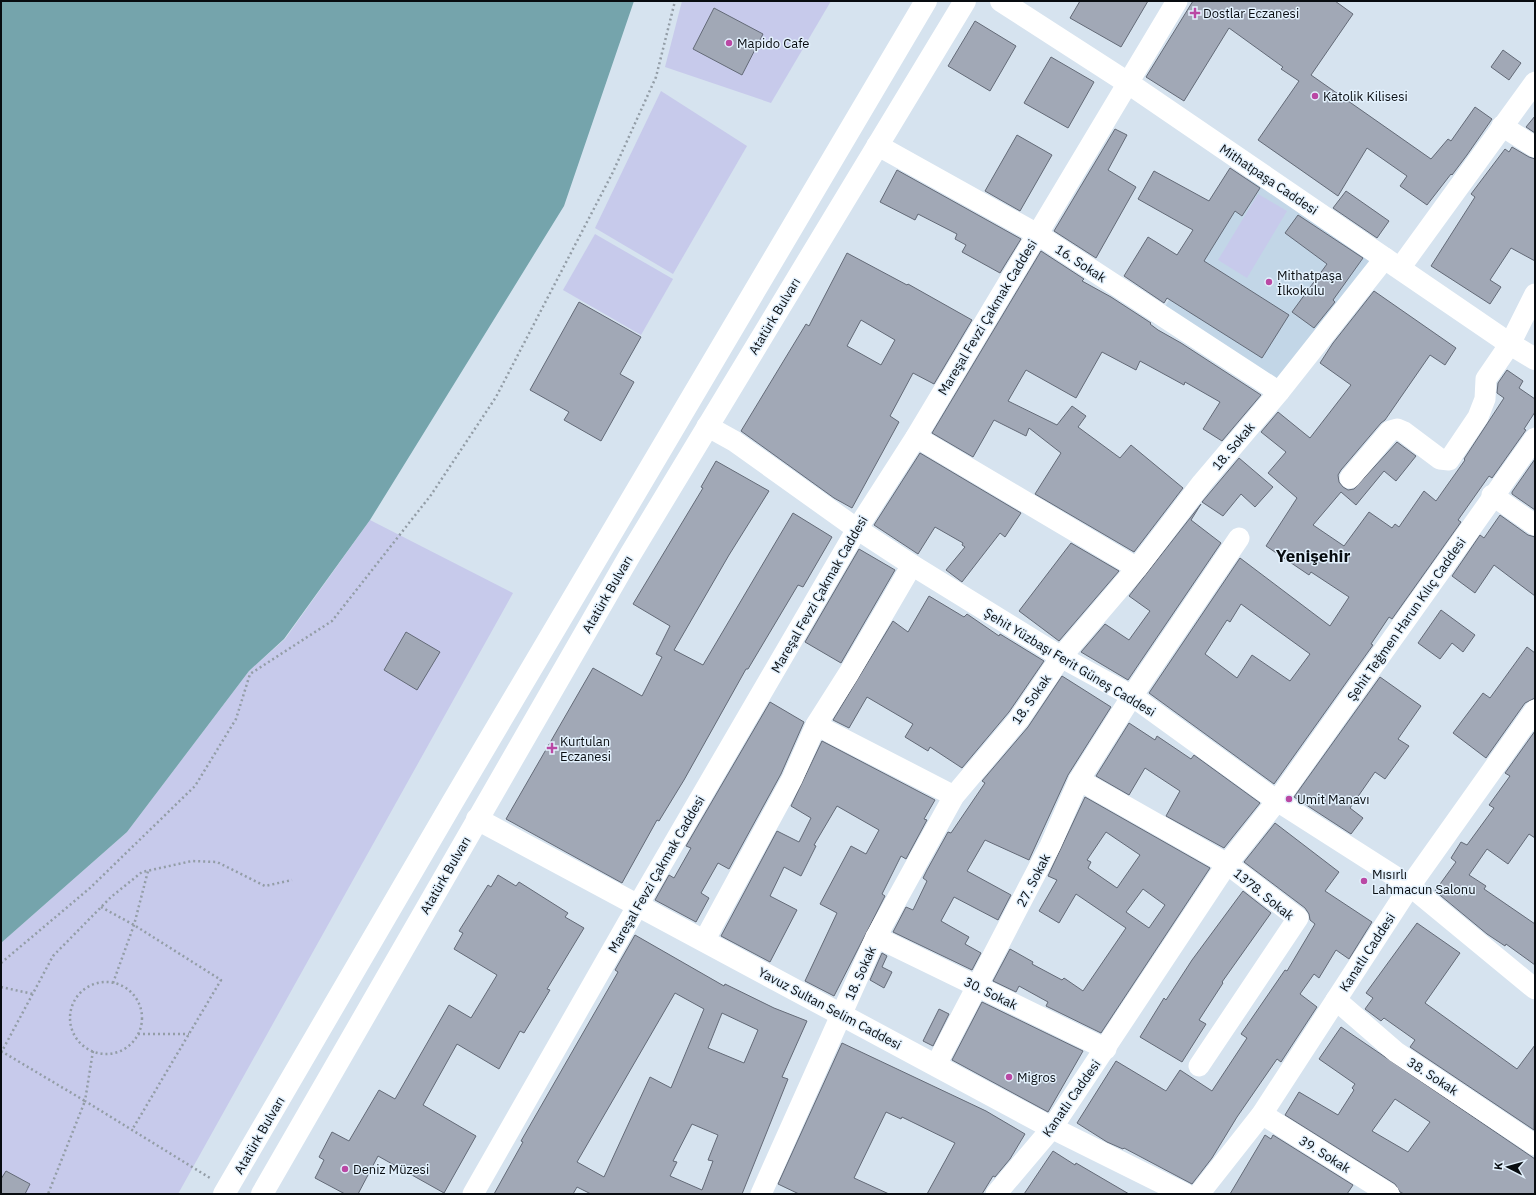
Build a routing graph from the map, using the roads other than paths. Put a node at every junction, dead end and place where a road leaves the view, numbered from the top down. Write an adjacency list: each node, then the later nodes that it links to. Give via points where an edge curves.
1 (926, 1): 49 (street, Atatürk Bulvarı, via 452,802)
2 (965, 1): 8 (street, Atatürk Bulvarı)
3 (1001, 1): 6 (street, Mithatpaşa Caddesi)
4 (1177, 1): 6 (street, Mareşal Fevzi Çakmak Caddesi)
5 (1535, 82): 7 (street, 18. Sokak)
6 (1128, 84): 10 (street, Mareşal Fevzi Çakmak Caddesi); 11 (street, Mithatpaşa Caddesi)
7 (1502, 126): 9 (street); 11 (street, 18. Sokak)
8 (877, 145): 10 (street, 16. Sokak); 16 (street, Atatürk Bulvarı)
9 (1535, 147)
10 (1037, 234): 15 (street, 16. Sokak); 17 (street, Mareşal Fevzi Çakmak Caddesi)
11 (1393, 263): 13 (street, Mithatpaşa Caddesi); 15 (street, 18. Sokak)
12 (1535, 294): 13 (street)
13 (1510, 344): 14 (street, Mithatpaşa Caddesi); 19 (street, via 1486,379 1485,399 1478,418 1449,460 1440,459 1404,432 1390,431)
14 (1535, 359)
15 (1279, 392): 25 (street, 18. Sokak, via 1202,484)
16 (707, 426): 22 (street, Şehit Yüzbaşı Ferit Güneş Caddesi, via 734,441); 33 (street, Atatürk Bulvarı)
17 (916, 437): 22 (street, Mareşal Fevzi Çakmak Caddesi); 25 (street)
18 (1535, 438): 20 (street, Şehit Teğmen Harun Kılıç Caddesi)
19 (1350, 478)
20 (1492, 495): 21 (street); 32 (street, Şehit Teğmen Harun Kılıç Caddesi)
21 (1535, 525)
22 (857, 529): 24 (street, Şehit Yüzbaşı Ferit Güneş Caddesi); 36 (street, Mareşal Fevzi Çakmak Caddesi)
23 (1239, 538): 27 (street, 27. Sokak)
24 (912, 566): 26 (street, Şehit Yüzbaşı Ferit Güneş Caddesi); 29 (street)
25 (1137, 568): 26 (street, 18. Sokak)
26 (1061, 657): 27 (street, Şehit Yüzbaşı Ferit Güneş Caddesi); 31 (street, 18. Sokak, via 1019,718)
27 (1132, 696): 30 (street, 27. Sokak); 32 (street, Şehit Yüzbaşı Ferit Güneş Caddesi)
28 (1535, 710): 35 (street, Kanatlı Caddesi)
29 (816, 724): 31 (street); 38 (street, via 792,779)
30 (1079, 780): 34 (street, 1378. Sokak); 40 (street, 27. Sokak, via 1050,846)
31 (954, 796): 37 (street, 18. Sokak)
32 (1278, 801): 34 (street, Kanatlı Caddesi); 35 (street, Şehit Yüzbaşı Ferit Güneş Caddesi)
33 (477, 819): 36 (street, Yavuz Sultan Selim Caddesi); 50 (street, Atatürk Bulvarı)
34 (1227, 864): 43 (street, Kanatlı Caddesi); 45 (street, 1378. Sokak, via 1298,918)
35 (1410, 886): 39 (street, Şehit Yüzbaşı Ferit Güneş Caddesi); 41 (street, Kanatlı Caddesi)
36 (638, 905): 38 (street, Yavuz Sultan Selim Caddesi); 51 (street, Mareşal Fevzi Çakmak Caddesi)
37 (876, 937): 40 (street, 30. Sokak); 42 (street, 18. Sokak)
38 (704, 941): 42 (street, Yavuz Sultan Selim Caddesi)
39 (1532, 980)
40 (978, 987): 43 (street, 30. Sokak); 44 (street, 27. Sokak)
41 (1336, 1000): 46 (street, Kanatlı Caddesi); 48 (street, 38. Sokak, via 1396,1052)
42 (841, 1014): 44 (street, Yavuz Sultan Selim Caddesi); 52 (street, 18. Sokak)
43 (1106, 1049): 47 (street, Kanatlı Caddesi)
44 (936, 1065): 47 (street, Yavuz Sultan Selim Caddesi)
45 (1199, 1066)
46 (1262, 1114): 55 (street, Kanatlı Caddesi); 56 (street, 39. Sokak)
47 (1052, 1128): 53 (street, Kanatlı Caddesi); 54 (street, Yavuz Sultan Selim Caddesi)
48 (1535, 1145)
49 (226, 1191)
50 (262, 1194)
51 (473, 1194)
52 (761, 1194)
53 (996, 1194)
54 (1185, 1194)
55 (1199, 1194)
56 (1389, 1194)

